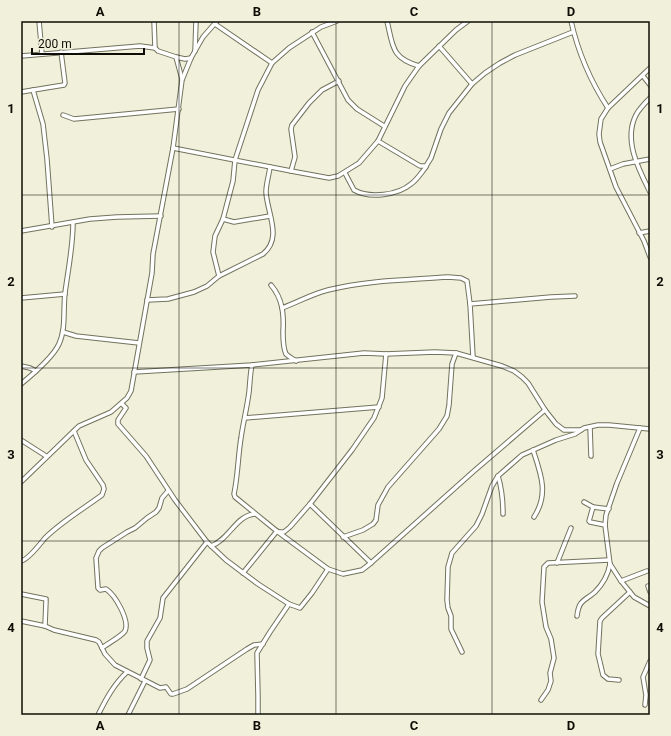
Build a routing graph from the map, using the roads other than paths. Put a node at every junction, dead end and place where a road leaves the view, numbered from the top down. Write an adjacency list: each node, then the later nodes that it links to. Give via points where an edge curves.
1 (39, 21): 15 (street)
2 (154, 21): 12 (street)
3 (196, 21): 14 (street)
4 (337, 21): 9 (street)
5 (387, 21): 20 (street, via 397,55)
6 (468, 21): 11 (street)
7 (571, 21): 10 (street)
8 (216, 22): 14 (street, via 203,37); 19 (street)
9 (312, 32): 19 (street, via 288,48); 24 (street)
10 (573, 32): 25 (street, via 500,63); 30 (street, via 591,78)
11 (439, 46): 20 (street); 25 (street)
12 (154, 48): 13 (street, via 140,46); 17 (street)
13 (61, 52): 15 (street); 27 (street, via 64,85)
14 (195, 52): 18 (street)
15 (42, 54): 16 (street)
16 (21, 56)
17 (176, 57): 18 (street); 23 (street)
18 (191, 58): 23 (street)
19 (272, 63): 37 (street, via 253,103)
20 (419, 66): 33 (street, via 405,86)
21 (650, 68): 22 (street)
22 (643, 76): 26 (street); 30 (street)
23 (182, 80): 31 (street)
24 (339, 81): 33 (street, via 348,100); 42 (street, via 322,90 292,125 295,157)
25 (472, 84): 39 (street, via 449,113)
26 (650, 85)
27 (33, 90): 28 (street); 49 (street, via 48,159)
28 (21, 92)
29 (650, 98): 38 (street, via 636,114 633,123 632,140)
30 (608, 108): 41 (street, via 601,119 599,134)
31 (179, 109): 32 (street, via 74,119); 35 (street)
32 (63, 115)
33 (384, 126): 34 (street)
34 (378, 141): 39 (street, via 420,166); 43 (street, via 359,163)
35 (173, 148): 37 (street); 45 (street)
36 (650, 159): 38 (street)
37 (235, 160): 40 (street); 47 (street, via 233,181)
38 (636, 162): 41 (street); 44 (street)
39 (426, 166): 43 (street, via 412,184 382,195 367,195 354,190)
40 (270, 167): 42 (street); 46 (street, via 266,192)
41 (610, 169): 52 (street)
42 (290, 171): 43 (street, via 330,178)
43 (345, 173)
44 (650, 192)
45 (161, 216): 48 (street, via 117,217); 59 (street)
46 (270, 216): 47 (street, via 234,222); 54 (street, via 274,234 272,244 263,254)
47 (223, 219): 54 (street, via 215,236 213,252)
48 (73, 223): 49 (street); 56 (street)
49 (52, 227): 50 (street)
50 (21, 231)
51 (650, 231): 52 (street)
52 (639, 233): 53 (street)
53 (650, 257)
54 (219, 276): 59 (street, via 194,292 168,299)
55 (271, 285): 61 (street, via 279,295)
56 (65, 294): 58 (street); 62 (street)
57 (575, 296): 60 (street)
58 (21, 298)
59 (147, 300): 63 (street)
60 (470, 304): 61 (street, via 467,281 458,277 448,277 370,282 315,294); 66 (street)
61 (282, 308): 67 (street, via 285,352)
62 (63, 332): 63 (street, via 76,336); 70 (street, via 57,347)
63 (139, 342): 71 (street)
64 (456, 353): 65 (street); 66 (street); 99 (street, via 452,364 447,416 439,429 388,487 378,505 373,524)
65 (386, 354): 67 (street, via 364,353); 74 (street, via 384,386)
66 (473, 357): 75 (street, via 514,371 522,377)
67 (296, 361): 68 (street)
68 (252, 365): 71 (street); 76 (street)
69 (21, 366): 70 (street)
70 (36, 372): 72 (street)
71 (134, 372): 73 (street, via 131,391)
72 (21, 384)
73 (122, 404): 81 (street); 88 (street, via 126,408 118,424 146,456)
74 (379, 407): 76 (street); 90 (street, via 356,444)
75 (545, 410): 80 (street, via 562,428); 104 (street)
76 (245, 418): 93 (street, via 234,494)
77 (590, 427): 78 (street, via 609,425); 80 (street); 85 (street)
78 (640, 428): 79 (street); 92 (street)
79 (650, 429)
80 (581, 430): 83 (street)
81 (74, 431): 84 (street); 102 (street, via 86,460 103,485 103,493 54,531 27,559)
82 (21, 440): 84 (street)
83 (534, 450): 86 (street, via 519,457); 95 (street, via 542,479 540,508)
84 (46, 456): 87 (street)
85 (591, 456)
86 (498, 476): 94 (street, via 502,488); 121 (street, via 476,526 452,553 448,567 447,600 451,628)
87 (21, 482)
88 (168, 491): 100 (street); 120 (street, via 156,512 102,548 97,555 98,588 110,592 126,620 122,633)
89 (584, 502): 91 (street)
90 (310, 504): 98 (street, via 290,527 284,532); 99 (street)
91 (593, 507): 92 (street); 96 (street, via 589,521)
92 (609, 509): 96 (street)
93 (255, 514): 98 (street); 101 (street, via 245,516 220,542)
94 (502, 514)
95 (534, 517)
96 (605, 525): 103 (street)
97 (571, 528): 105 (street)
98 (278, 532): 106 (street); 108 (street)
99 (343, 537): 104 (street)
100 (207, 542): 101 (street); 124 (street, via 163,598 160,618 148,642 150,660)
101 (211, 546): 108 (street)
102 (21, 561)
103 (610, 562): 105 (street); 109 (street); 116 (street, via 606,579 594,593 580,603)
104 (371, 563): 106 (street, via 362,570 348,574)
105 (557, 563): 126 (street, via 544,567 542,602 554,658 550,673 551,681)
106 (328, 569): 114 (street, via 300,608)
107 (647, 571): 109 (street)
108 (243, 573): 114 (street)
109 (621, 581): 111 (street)
110 (648, 586): 112 (street)
111 (630, 592): 115 (street); 125 (street, via 600,621 598,654 603,675 608,679)
112 (650, 592)
113 (21, 594): 118 (street, via 46,600)
114 (289, 604): 119 (street)
115 (650, 606)
116 (577, 616)
117 (21, 621): 118 (street)
118 (45, 626): 120 (street, via 93,638)
119 (263, 644): 124 (street, via 254,645 187,689 174,694 165,686 160,688); 130 (street, via 258,652)
120 (102, 648): 123 (street, via 115,665)
121 (462, 652)
122 (650, 661): 127 (street, via 642,677 646,695)
123 (127, 672): 124 (street); 128 (street, via 118,680)
124 (143, 680): 129 (street)
125 (619, 680)
126 (541, 700)
127 (645, 705)
128 (98, 715)
129 (128, 715)
130 (258, 715)

